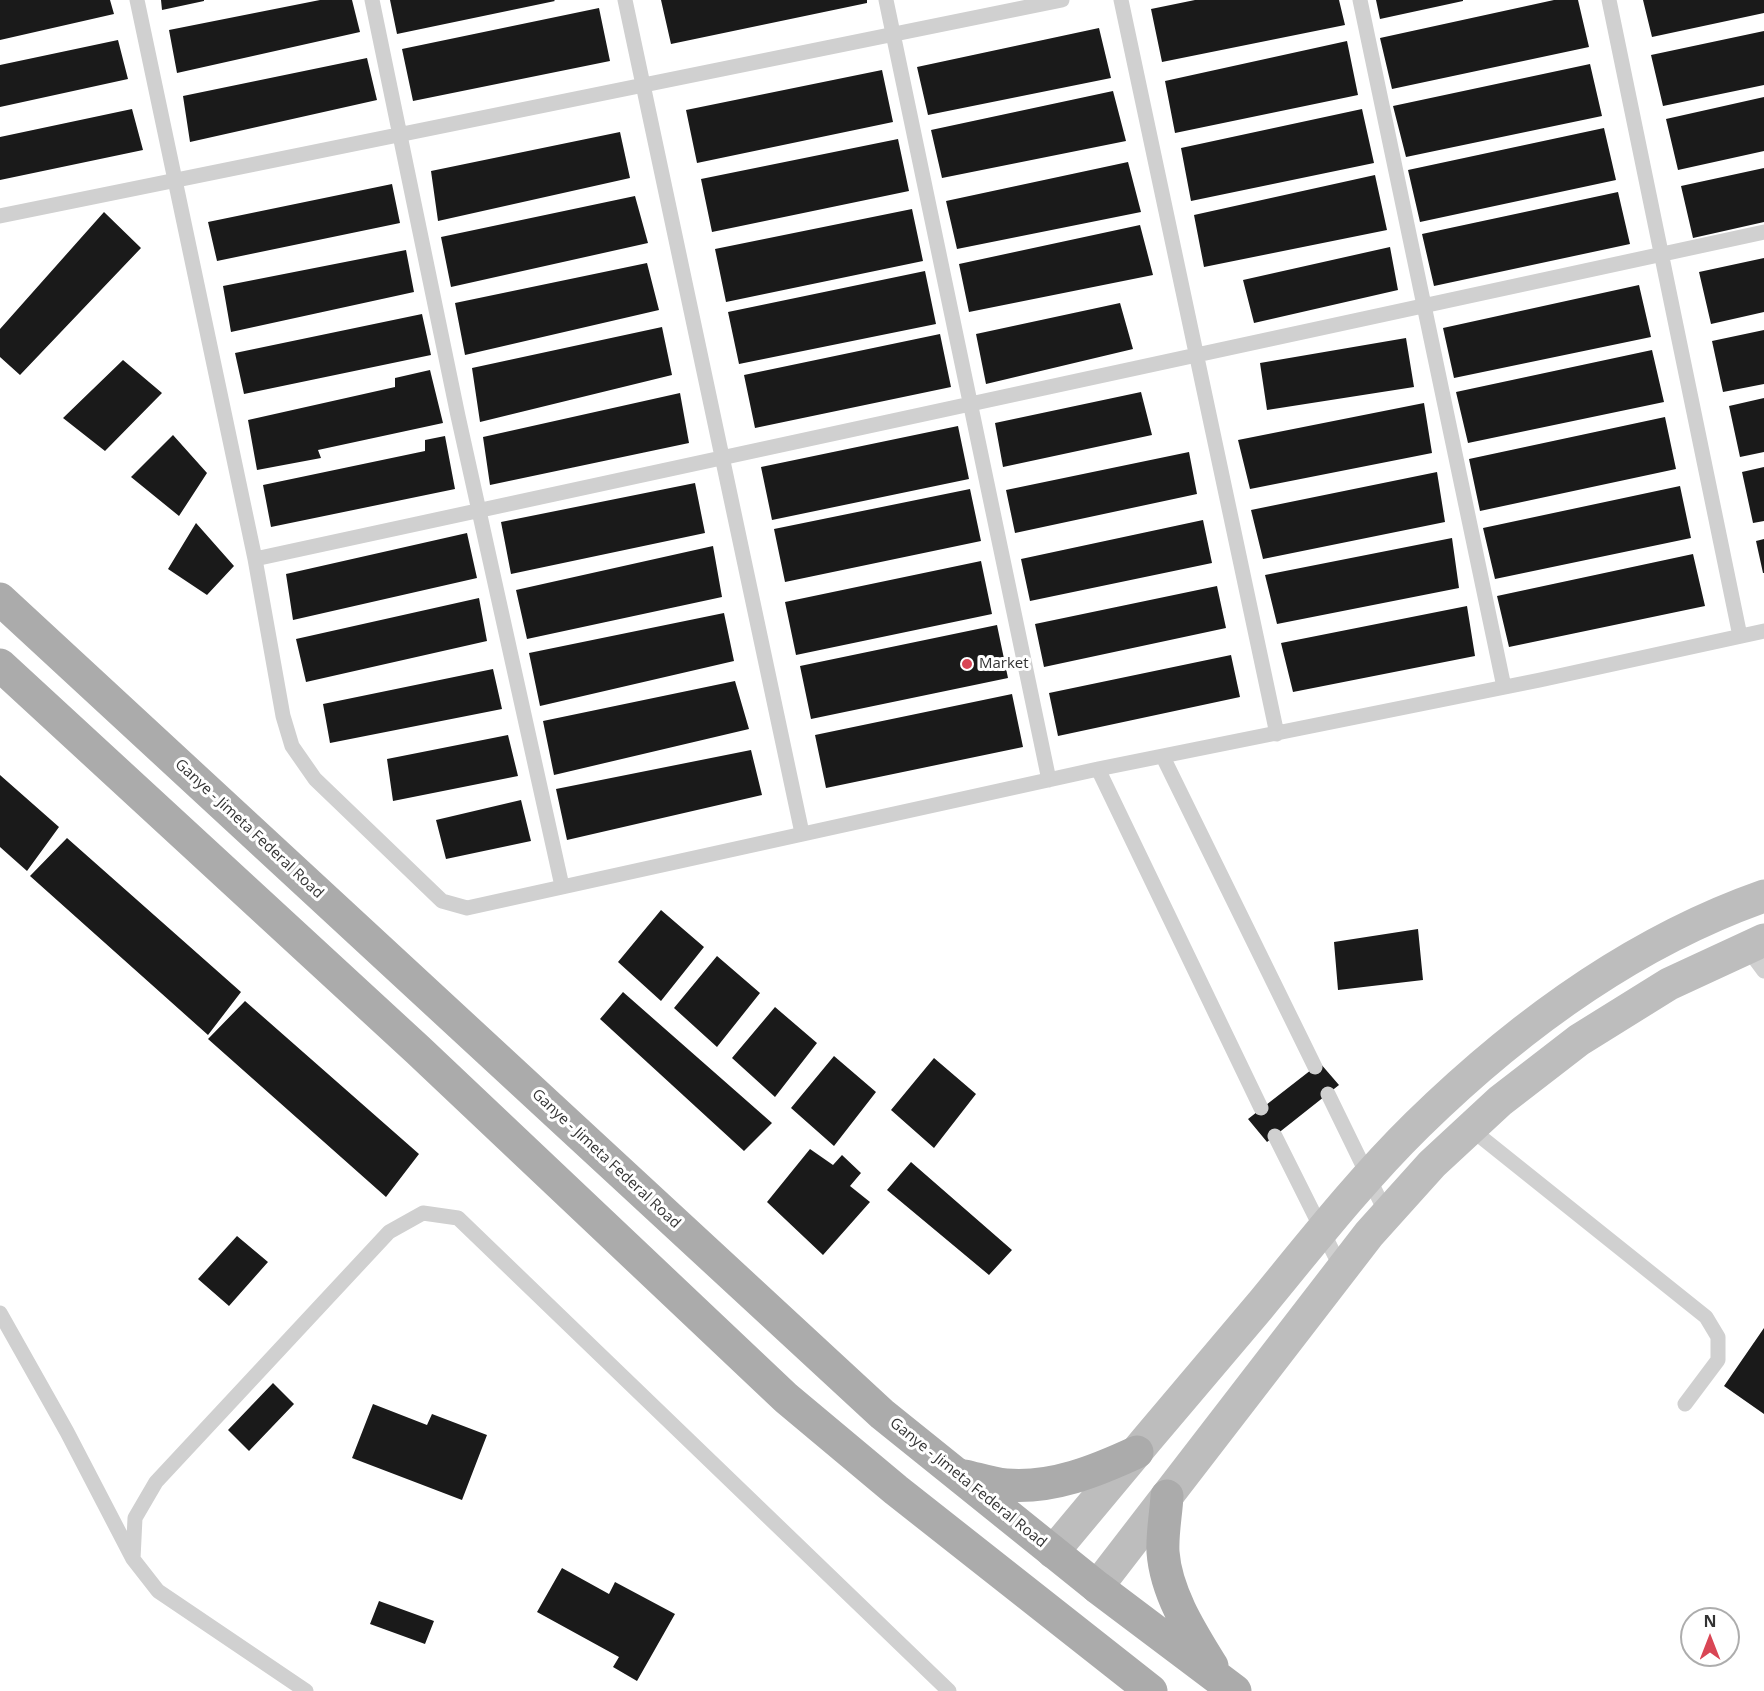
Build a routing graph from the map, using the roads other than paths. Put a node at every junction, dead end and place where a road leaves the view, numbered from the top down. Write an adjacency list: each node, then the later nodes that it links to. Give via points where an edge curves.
1 (137, 0): 12 (lane)
2 (372, 0): 11 (lane)
3 (625, 0): 10 (lane)
4 (886, 0): 9 (lane)
5 (1062, 0): 9 (lane)
6 (1121, 0): 17 (lane)
7 (1360, 0): 16 (lane)
8 (1609, 0): 15 (lane)
9 (893, 34): 10 (lane); 18 (lane)
10 (643, 85): 11 (lane); 19 (lane)
11 (400, 135): 12 (lane); 20 (lane)
12 (176, 180): 13 (lane); 21 (lane)
13 (0, 216)
14 (1764, 232): 15 (lane)
15 (1661, 254): 16 (lane); 24 (lane)
16 (1424, 306): 17 (lane); 26 (lane)
17 (1197, 355): 18 (lane); 27 (lane)
18 (970, 404): 19 (lane); 30 (lane)
19 (722, 458): 20 (lane); 31 (lane)
20 (478, 511): 21 (lane); 32 (lane)
21 (255, 559): 32 (lane, via 283,716 292,746 315,779 442,901 467,908)
22 (0, 599): 47 (main road, Ganye - Jimeta Federal Road, via 865,1398)
23 (1764, 631): 24 (lane)
24 (1740, 636): 26 (lane)
25 (0, 665): 55 (main road, via 426,1058 786,1398)
26 (1504, 687): 27 (lane)
27 (1277, 734): 28 (lane)
28 (1163, 757): 29 (lane); 35 (lane)
29 (1098, 769): 30 (lane); 37 (lane)
30 (1049, 780): 31 (lane)
31 (802, 833): 32 (lane)
32 (562, 886)
33 (1764, 896): 40 (main road, via 1716,913 1650,948 1555,1008 1467,1079 1416,1126)
34 (1758, 953): 38 (main road, via 1669,984 1579,1040)
35 (1315, 1067)
36 (1328, 1094): 40 (lane)
37 (1262, 1108)
38 (1471, 1128): 41 (main road, via 1432,1164); 45 (lane, via 1706,1317 1718,1337 1718,1360)
39 (1275, 1136): 42 (lane)
40 (1369, 1178): 41 (lane); 42 (main road)
41 (1387, 1215): 43 (main road)
42 (1322, 1232): 43 (lane); 46 (main road)
43 (1342, 1270): 48 (main road)
44 (0, 1313): 50 (lane, via 68,1432)
45 (1685, 1404)
46 (1137, 1452): 47 (main road, via 1064,1480 1007,1485); 49 (main road)
47 (957, 1474): 49 (main road, Ganye - Jimeta Federal Road)
48 (1167, 1496): 51 (main road); 52 (main road, via 1163,1552 1169,1582 1187,1626)
49 (1053, 1552): 51 (main road, Ganye - Jimeta Federal Road)
50 (133, 1559): 53 (lane, via 158,1591); 54 (lane, via 135,1518 156,1482 389,1232 423,1213 458,1218)
51 (1096, 1587): 52 (main road, Ganye - Jimeta Federal Road)
52 (1228, 1686)
53 (306, 1691)
54 (949, 1691)
55 (1151, 1691)

